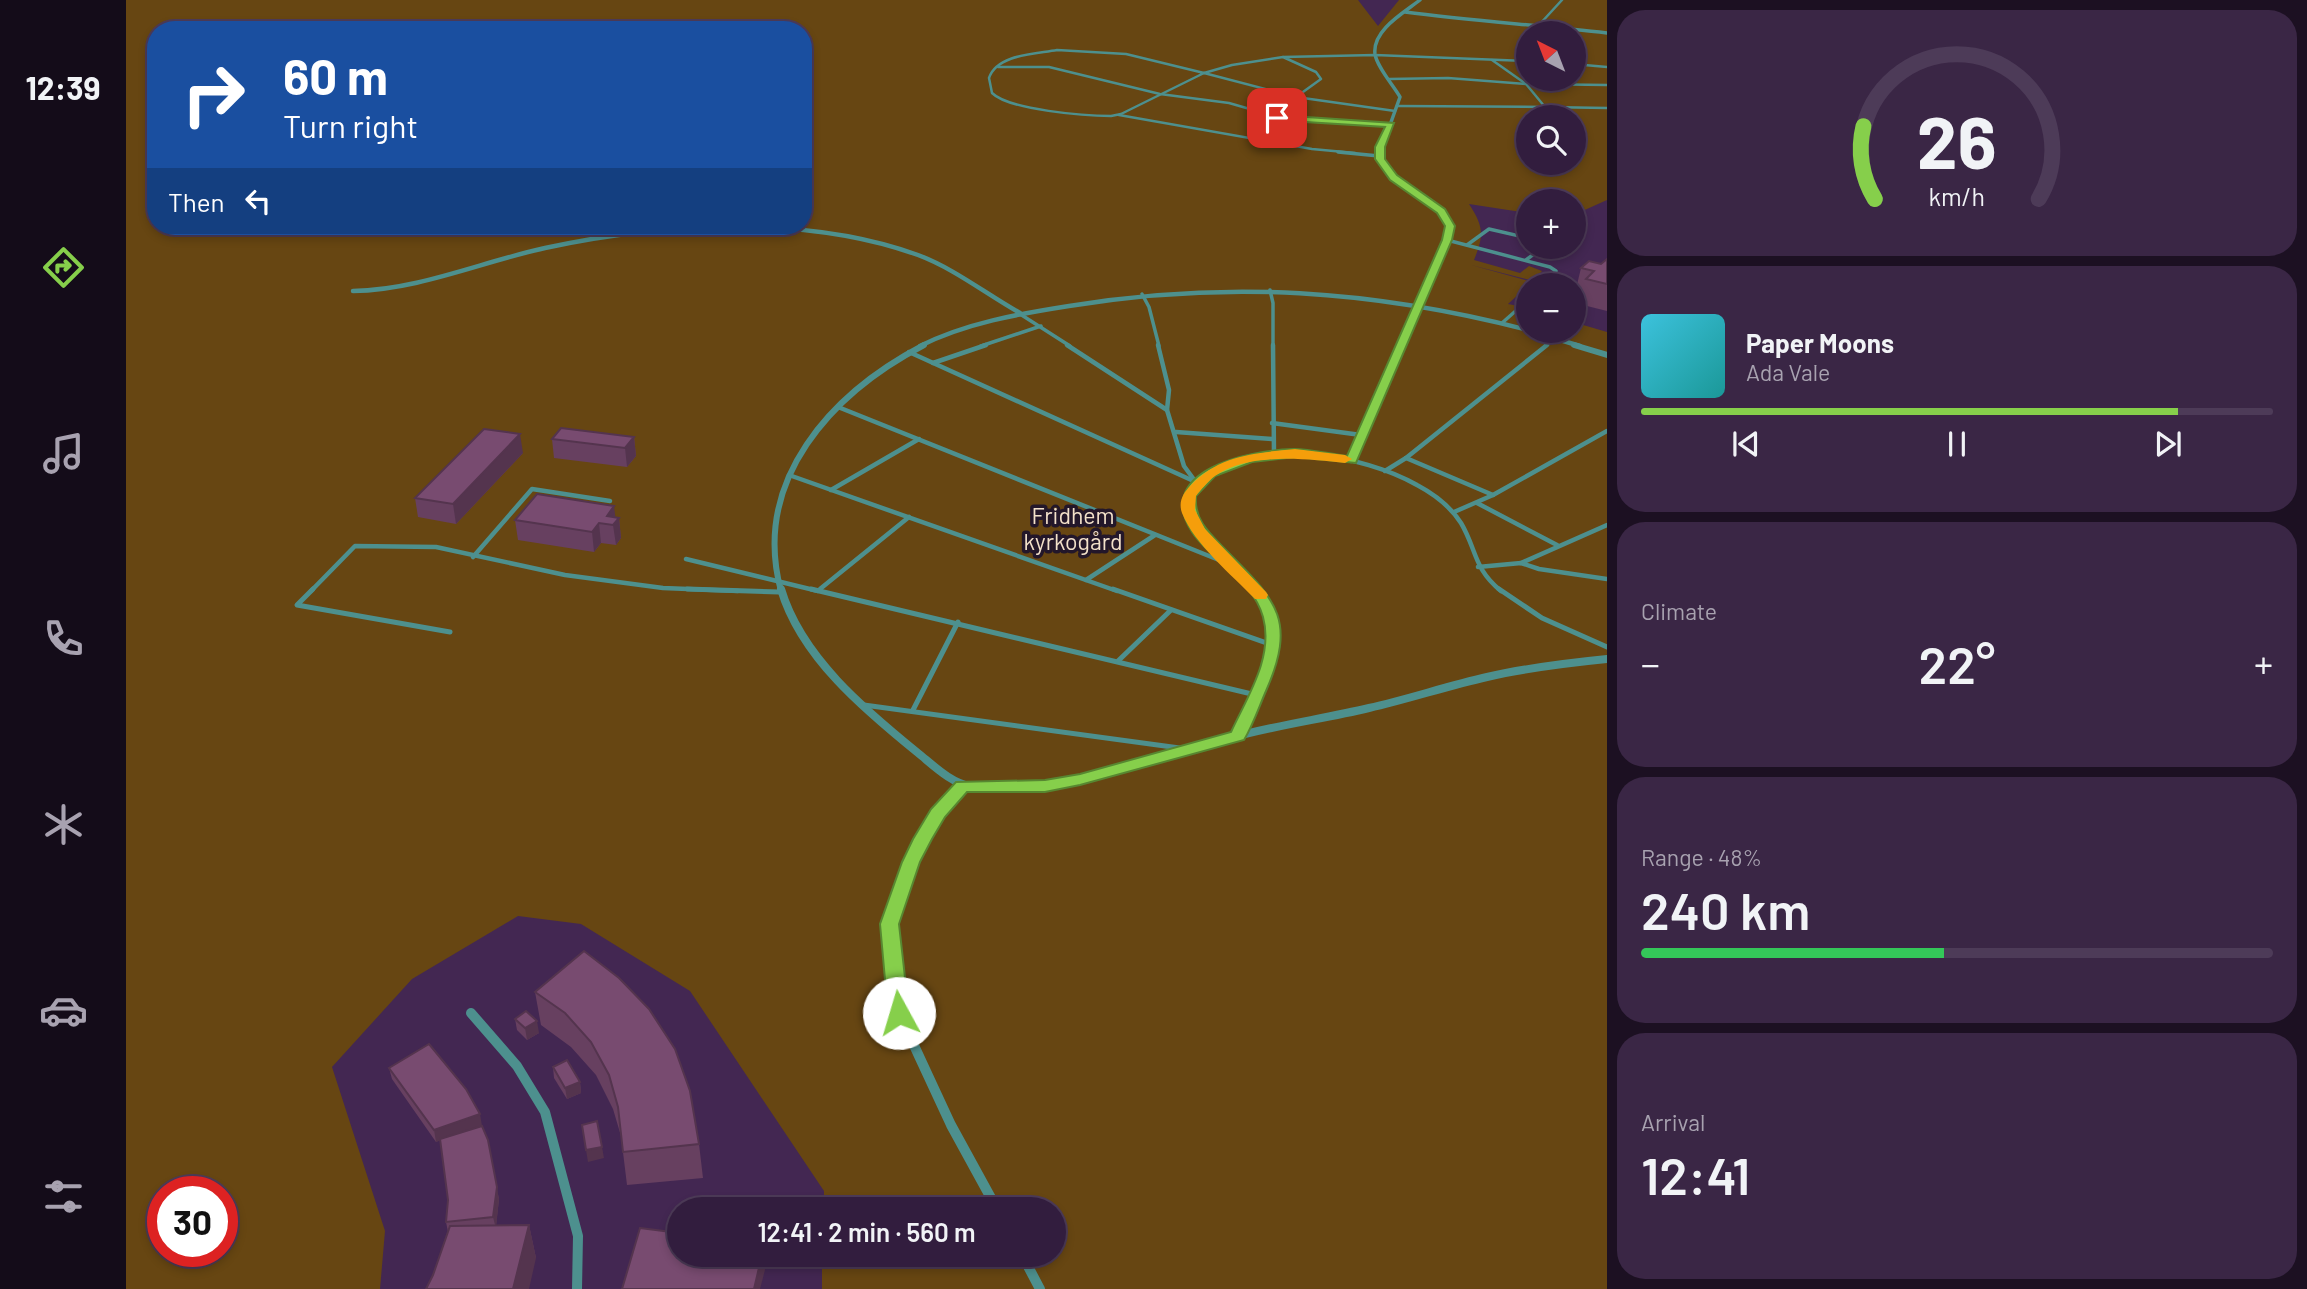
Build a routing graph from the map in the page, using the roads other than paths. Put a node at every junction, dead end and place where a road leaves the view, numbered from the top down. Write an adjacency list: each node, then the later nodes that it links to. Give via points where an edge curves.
1 (1420, 0): 3 (street)
2 (1562, 0): 4 (lane)
3 (1405, 12): 5 (street); 8 (street, via 1386,27 1377,40)
4 (1543, 21)
5 (1516, 24)
6 (1586, 31): 7 (street)
7 (1607, 33)
8 (1375, 55): 9 (lane); 10 (lane); 17 (street)
9 (1283, 57): 15 (lane); 23 (lane, via 1320,76 1321,81)
10 (1492, 60): 11 (lane); 16 (lane)
11 (1516, 61)
12 (1586, 65): 13 (lane)
13 (1607, 67)
14 (995, 68): 15 (lane, via 1023,56 1062,51 1130,56); 22 (lane, via 1049,67); 29 (lane, via 990,73 989,90 1010,104)
15 (1207, 72): 22 (lane); 23 (lane)
16 (1516, 76)
17 (1389, 79): 18 (lane); 26 (street, via 1400,97)
18 (1516, 83)
19 (1586, 85): 20 (lane)
20 (1607, 85)
21 (1532, 91): 24 (lane)
22 (1160, 94): 29 (lane); 30 (lane, via 1229,103 1288,120)
23 (1296, 97): 26 (lane)
24 (1543, 105)
25 (1516, 107): 26 (lane)
26 (1396, 108): 30 (street)
27 (1586, 108): 28 (lane)
28 (1607, 108)
29 (1119, 115): 31 (lane, via 1312,149)
30 (1390, 125): 31 (street)
31 (1379, 156): 35 (street, via 1394,177 1447,216)
32 (812, 232): 44 (street, via 846,236 920,256)
33 (633, 235): 40 (street, via 545,248 396,288)
34 (1516, 236): 36 (lane, via 1489,229)
35 (1447, 240): 36 (lane); 42 (street)
36 (1467, 245): 37 (lane)
37 (1526, 260): 38 (lane)
38 (1555, 273)
39 (1270, 290): 41 (street); 42 (street); 55 (lane)
40 (353, 291)
41 (1142, 294): 44 (street); 54 (lane, via 1169,390)
42 (1419, 305): 45 (street); 58 (lane)
43 (1516, 311): 45 (lane)
44 (1020, 314): 46 (lane); 50 (street, via 949,333)
45 (1502, 323): 47 (street)
46 (1041, 326): 52 (lane); 54 (lane)
47 (1516, 327)
48 (1549, 343): 62 (lane)
49 (1567, 343): 51 (street)
50 (909, 352): 52 (lane); 53 (street, via 872,376)
51 (1607, 355)
52 (933, 363): 66 (lane)
53 (838, 407): 59 (lane); 65 (street, via 815,428)
54 (1167, 410): 57 (lane)
55 (1272, 423): 58 (lane); 60 (lane)
56 (1607, 431): 68 (lane)
57 (1176, 432): 60 (lane); 66 (lane, via 1184,466)
58 (1362, 435): 63 (lane)
59 (919, 439): 67 (lane); 74 (lane)
60 (1272, 439): 61 (lane)
61 (1274, 455): 63 (lane); 66 (lane, via 1217,468)
62 (1406, 458): 64 (lane); 68 (lane)
63 (1351, 461): 64 (lane)
64 (1385, 471): 71 (lane, via 1436,496)
65 (788, 474): 67 (lane); 81 (street, via 773,549)
66 (1198, 483): 79 (lane, via 1189,495 1188,510 1199,531)
67 (831, 490): 72 (lane)
68 (1493, 495): 70 (lane)
69 (610, 502): 76 (lane, via 532,489)
70 (1477, 503): 71 (lane); 75 (lane)
71 (1454, 512): 80 (lane)
72 (909, 517): 83 (lane); 84 (lane)
73 (1607, 525): 75 (lane)
74 (1154, 535): 79 (lane); 83 (lane)
75 (1557, 545): 78 (lane)
76 (473, 557): 85 (lane, via 663,588); 88 (lane, via 436,547 355,546 298,605)
77 (686, 559): 81 (lane)
78 (1521, 563): 80 (lane); 82 (lane)
79 (1235, 566): 89 (lane, via 1259,592 1271,617)
80 (1478, 567): 90 (lane, via 1526,608)
81 (778, 579): 84 (lane); 85 (street)
82 (1607, 579)
83 (1086, 580): 86 (lane)
84 (820, 589): 87 (lane)
85 (779, 592): 94 (street, via 811,646)
86 (1171, 610): 89 (lane); 92 (lane)
87 (958, 622): 92 (lane); 95 (lane)
88 (450, 632)
89 (1275, 646): 93 (lane)
90 (1607, 647)
91 (1607, 659): 96 (street, via 1502,673)
92 (1118, 661): 93 (lane)
93 (1256, 695): 96 (lane)
94 (863, 705): 95 (lane); 98 (street)
95 (913, 710): 97 (lane)
96 (1238, 736): 97 (street)
97 (1190, 749): 98 (street, via 1045,786)
98 (962, 786): 100 (street, via 922,839 889,924 899,1013)
99 (471, 1013): 102 (street, via 517,1066 545,1112 578,1236)
100 (990, 1197)
101 (1028, 1267): 103 (street)
102 (577, 1289)
103 (1040, 1289)

